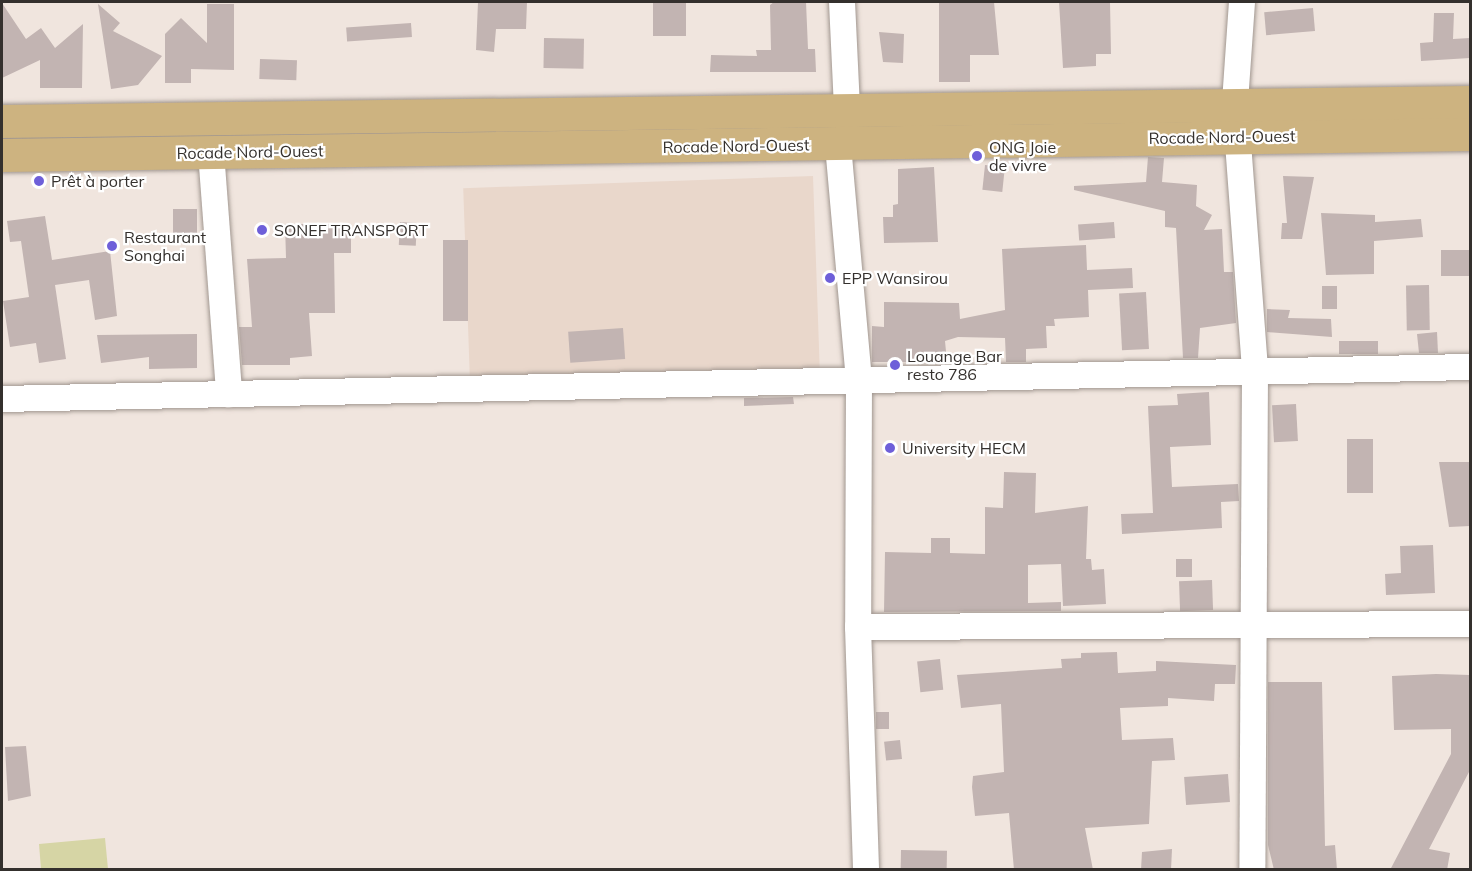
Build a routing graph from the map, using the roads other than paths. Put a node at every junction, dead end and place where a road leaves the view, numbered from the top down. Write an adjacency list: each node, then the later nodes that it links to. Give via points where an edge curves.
1 (842, 2): 5 (street)
2 (1242, 2): 4 (street)
3 (1470, 102): 4 (main road, Rocade Nord-Ouest)
4 (1234, 103): 5 (main road, Rocade Nord-Ouest); 8 (street)
5 (847, 110): 6 (main road, Rocade Nord-Ouest)
6 (2, 121)
7 (1470, 134): 8 (main road, Rocade Nord-Ouest)
8 (1236, 136): 9 (main road, Rocade Nord-Ouest); 13 (street)
9 (838, 145): 10 (main road, Rocade Nord-Ouest); 14 (street)
10 (211, 152): 11 (main road, Rocade Nord-Ouest); 15 (street)
11 (2, 155)
12 (1470, 367): 13 (street)
13 (1255, 371): 14 (street); 19 (street)
14 (859, 380): 15 (street); 18 (street)
15 (229, 394): 16 (street)
16 (2, 399)
17 (1470, 624): 19 (street)
18 (858, 627): 19 (street); 20 (street)
19 (1257, 629): 21 (street)
20 (866, 870)
21 (1252, 870)

